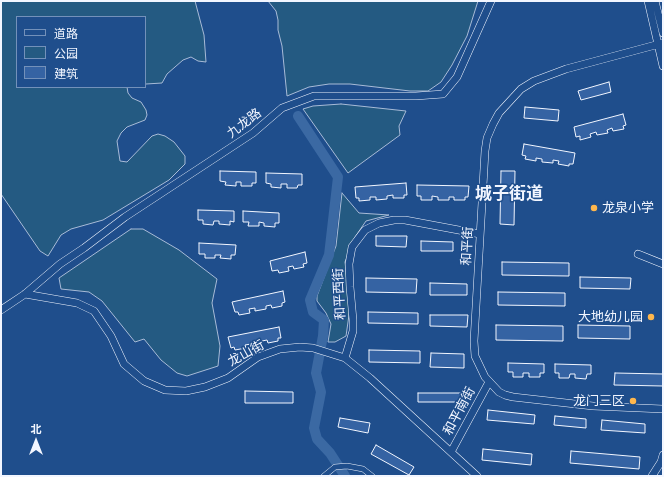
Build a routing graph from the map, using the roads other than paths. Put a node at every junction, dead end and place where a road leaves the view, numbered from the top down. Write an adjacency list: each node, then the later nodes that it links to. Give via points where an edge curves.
1 (491, 1): 10 (street, 九龙路, via 457,77 444,94 314,96 282,108 253,133 124,217 60,264)
2 (648, 1): 5 (street)
3 (655, 1): 4 (street)
4 (663, 33)
5 (660, 44): 6 (street); 7 (street, 和平街, via 549,75 530,83 513,97 492,124 487,138)
6 (663, 66)
7 (480, 234): 12 (street, 和平西街, via 404,220 380,223 365,230 352,247 349,264 354,320); 13 (street, 和平街, via 474,341 475,356)
8 (638, 254): 9 (street)
9 (663, 264)
10 (25, 294): 11 (street, 九龙路); 12 (street, 龙山街, via 77,303 94,311 111,336 124,364 144,381 165,390 186,391 206,387 228,378 258,357 280,349 313,348)
11 (1, 310)
12 (345, 358): 15 (street, 龙山街)
13 (489, 382): 14 (street, 和平街, via 499,392 513,397 593,406); 15 (street, 和平南街)
14 (663, 410)
15 (451, 452): 19 (street, 龙山街)
16 (663, 455): 20 (street)
17 (324, 476): 18 (street, via 335,467 346,466 362,469)
18 (372, 476)
19 (478, 476)
20 (652, 476)

